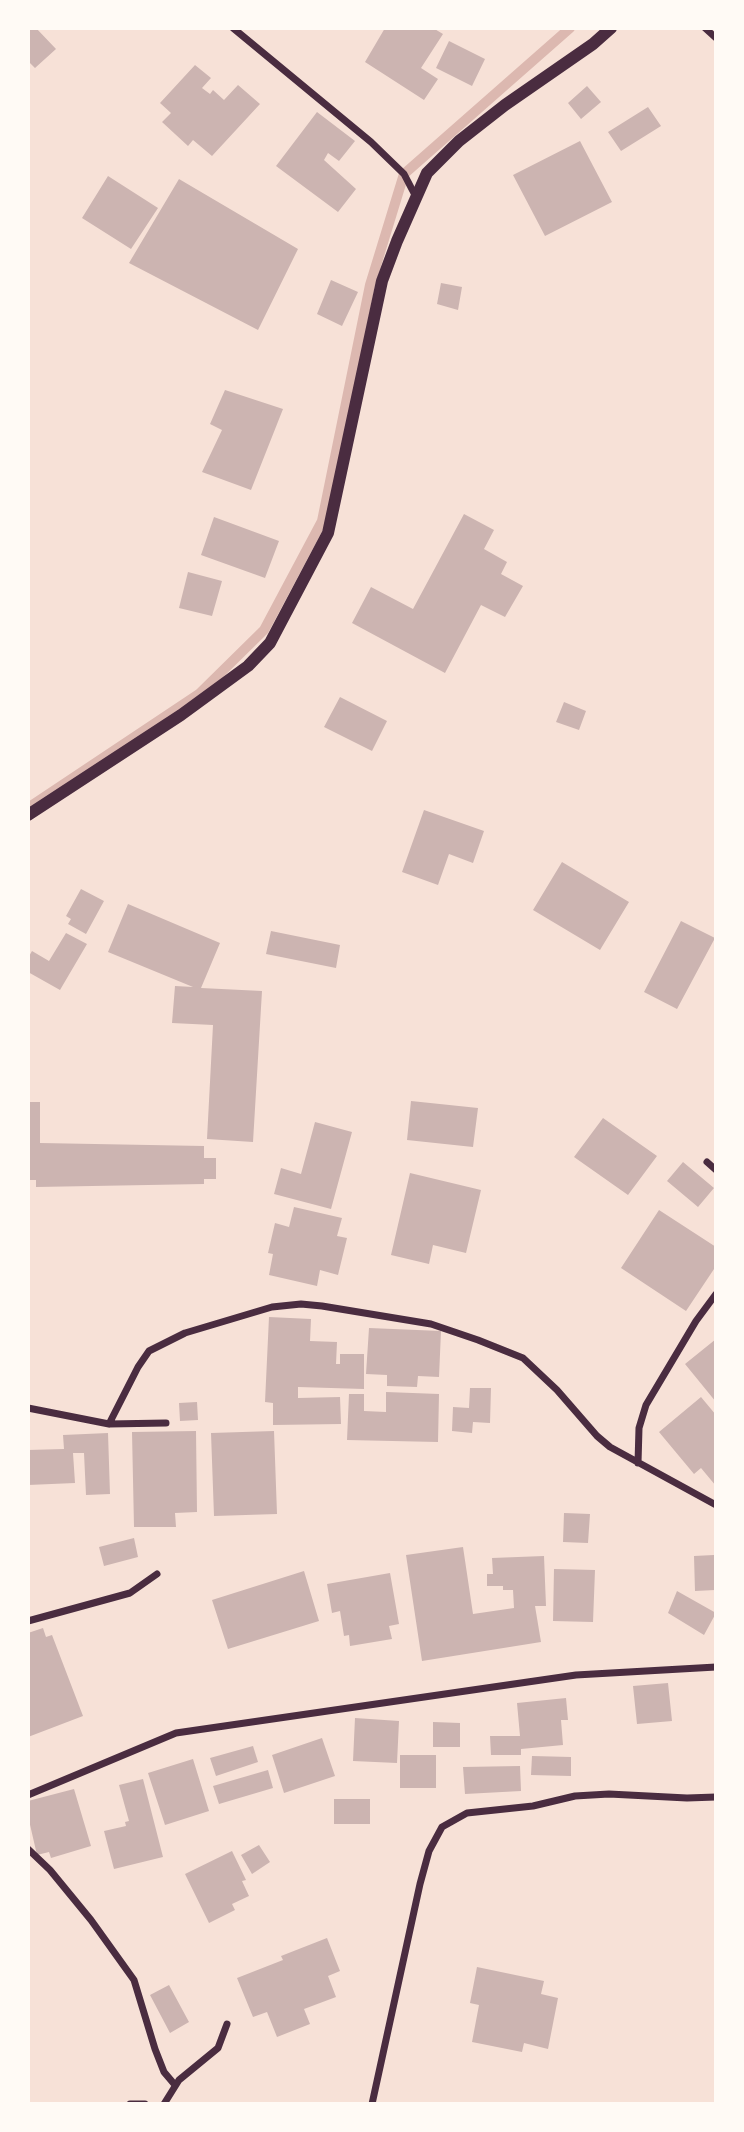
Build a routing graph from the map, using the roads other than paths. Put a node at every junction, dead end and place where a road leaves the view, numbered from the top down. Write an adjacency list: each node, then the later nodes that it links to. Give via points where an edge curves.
1 (233, 28): 5 (street, via 371,142 404,174)
2 (611, 28): 5 (street, via 459,141 428,173)
3 (705, 28): 4 (street)
4 (716, 38)
5 (416, 197): 6 (street, via 382,281 328,533 270,643 248,666 181,715)
6 (28, 815)
7 (707, 1162): 8 (street)
8 (716, 1170)
9 (716, 1294): 13 (street, via 646,1405 639,1428)
10 (28, 1408): 12 (street)
11 (166, 1423): 12 (street)
12 (109, 1424): 13 (street, via 149,1351 185,1333 272,1307 301,1304 431,1324 523,1358 597,1436)
13 (638, 1463): 14 (street)
14 (716, 1506)
15 (157, 1574): 16 (street, via 130,1592)
16 (28, 1620)
17 (716, 1667): 18 (street, via 576,1675 176,1732)
18 (28, 1795)
19 (716, 1797): 26 (street, via 575,1796 467,1812 442,1827 420,1884)
20 (28, 1849): 22 (street, via 91,1920 134,1980 155,2049)
21 (227, 2024): 22 (street, via 218,2048)
22 (175, 2085): 25 (street)
23 (130, 2104): 24 (street)
24 (145, 2104)
25 (164, 2104)
26 (372, 2104)

